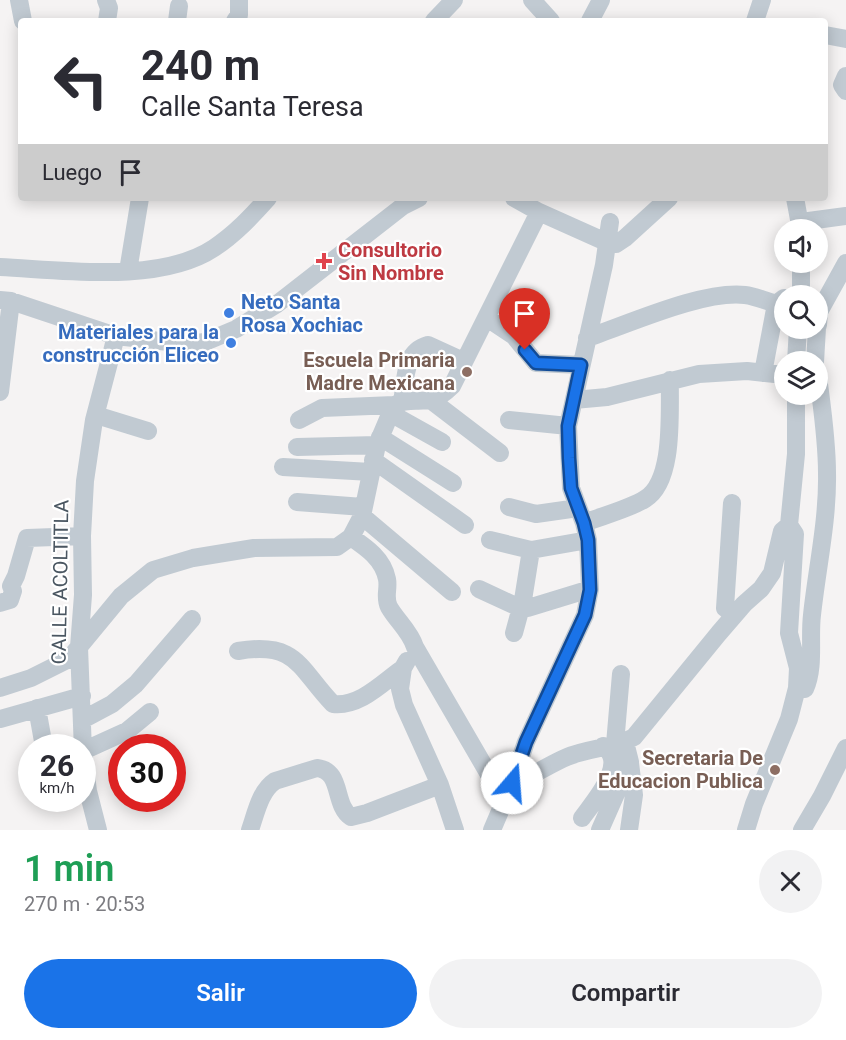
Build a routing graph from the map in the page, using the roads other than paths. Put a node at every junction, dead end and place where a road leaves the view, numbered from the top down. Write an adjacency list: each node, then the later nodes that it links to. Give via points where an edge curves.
1 (19, 0): 8 (street)
2 (106, 0): 9 (street)
3 (239, 0): 10 (street)
4 (454, 0): 11 (street)
5 (532, 0): 12 (street)
6 (601, 0): 13 (street)
7 (762, 0): 14 (street)
8 (22, 18)
9 (107, 18)
10 (237, 18)
11 (437, 18)
12 (548, 18)
13 (592, 18)
14 (756, 18)
15 (828, 36): 16 (street)
16 (846, 39)
17 (139, 201): 31 (street)
18 (265, 201): 31 (street, via 242,227 212,249 183,262)
19 (413, 201): 37 (street, via 277,304 219,338 186,344)
20 (519, 201): 23 (street)
21 (666, 201): 28 (street, via 625,238 616,243)
22 (796, 201): 25 (street)
23 (539, 212): 28 (street); 35 (street)
24 (846, 216): 26 (street)
25 (800, 219)
26 (828, 220)
27 (610, 222): 28 (street)
28 (606, 242): 38 (street)
29 (846, 263): 32 (street)
30 (0, 267): 31 (street)
31 (128, 271)
32 (828, 296)
33 (774, 298): 38 (street, via 727,294 703,298)
34 (5, 300): 37 (street); 44 (street)
35 (487, 318): 39 (street); 40 (street, via 514,336 536,363)
36 (774, 332): 41 (street)
37 (116, 336): 50 (street, CALLE ACOLTITLA)
38 (587, 338): 40 (street)
39 (463, 361): 46 (street, via 452,386); 49 (street, via 428,345 419,348 409,357)
40 (581, 365): 45 (street)
41 (763, 373): 42 (street); 43 (street, via 699,374)
42 (774, 374)
43 (670, 380): 45 (street, via 607,397); 65 (street, via 666,460 657,488 646,499)
44 (0, 392)
45 (574, 400): 53 (street)
46 (432, 401): 49 (street); 57 (street)
47 (796, 405): 67 (street)
48 (822, 405): 88 (street, via 827,474 823,536 809,677 802,695)
49 (395, 407): 51 (street, via 322,408); 55 (street); 58 (street)
50 (96, 415): 54 (street); 68 (street, CALLE ACOLTITLA, via 85,481)
51 (299, 420)
52 (509, 420): 53 (street)
53 (568, 426): 65 (street, via 571,488)
54 (148, 431)
55 (442, 442)
56 (297, 447): 58 (street)
57 (500, 453)
58 (375, 454): 59 (street); 60 (street); 64 (street); 66 (street)
59 (283, 467)
60 (453, 483)
61 (297, 502): 64 (street)
62 (732, 503): 77 (street, via 725,608)
63 (509, 507): 65 (street)
64 (363, 511): 69 (street); 74 (street)
65 (583, 524): 71 (street); 73 (street)
66 (465, 525)
67 (789, 525): 77 (street, via 782,531 772,573); 88 (street, via 795,534 789,613 789,633 798,668)
68 (82, 536): 75 (street, via 27,538 10,600); 80 (street, CALLE ACOLTITLA)
69 (351, 537): 80 (street, via 337,547 254,548 193,558 153,570 121,596); 81 (street, via 378,558 387,580 388,606)
70 (490, 540): 71 (street)
71 (531, 550): 76 (street)
72 (479, 589): 76 (street)
73 (590, 590): 76 (street); 99 (street, via 585,615 526,742)
74 (452, 592)
75 (0, 603)
76 (520, 608): 79 (street)
77 (737, 612): 95 (street, via 634,737)
78 (192, 619): 92 (street, via 136,684 112,704)
79 (514, 633)
80 (79, 647): 85 (street, via 69,659); 87 (street, CALLE ACOLTITLA)
81 (415, 647): 83 (street); 101 (street)
82 (238, 651): 83 (street, via 261,649 287,654 333,704 352,703 366,696)
83 (403, 668): 100 (street, via 400,689 404,705)
84 (621, 674): 95 (street)
85 (31, 678): 86 (street); 89 (street)
86 (0, 688)
87 (82, 696): 89 (street); 92 (street, CALLE ACOLTITLA)
88 (794, 700): 111 (street)
89 (31, 710): 91 (street); 93 (street)
90 (150, 712): 96 (street, via 127,731)
91 (0, 719)
92 (82, 720): 94 (street, CALLE ACOLTITLA)
93 (39, 734)
94 (82, 734)
95 (615, 744): 98 (street); 99 (street, via 566,757); 103 (street, via 609,749 609,779)
96 (96, 745)
97 (846, 748): 112 (street)
98 (630, 762): 109 (street); 110 (street, via 634,795)
99 (512, 783): 101 (street)
100 (440, 785): 104 (street); 107 (street)
101 (504, 802): 108 (street)
102 (94, 812): 105 (street, CALLE ACOLTITLA)
103 (582, 818)
104 (359, 820): 106 (street, via 344,809 333,778 317,768 270,785)
105 (98, 830)
106 (250, 830)
107 (455, 830)
108 (492, 830)
109 (600, 830)
110 (629, 830)
111 (746, 830)
112 (802, 830)

